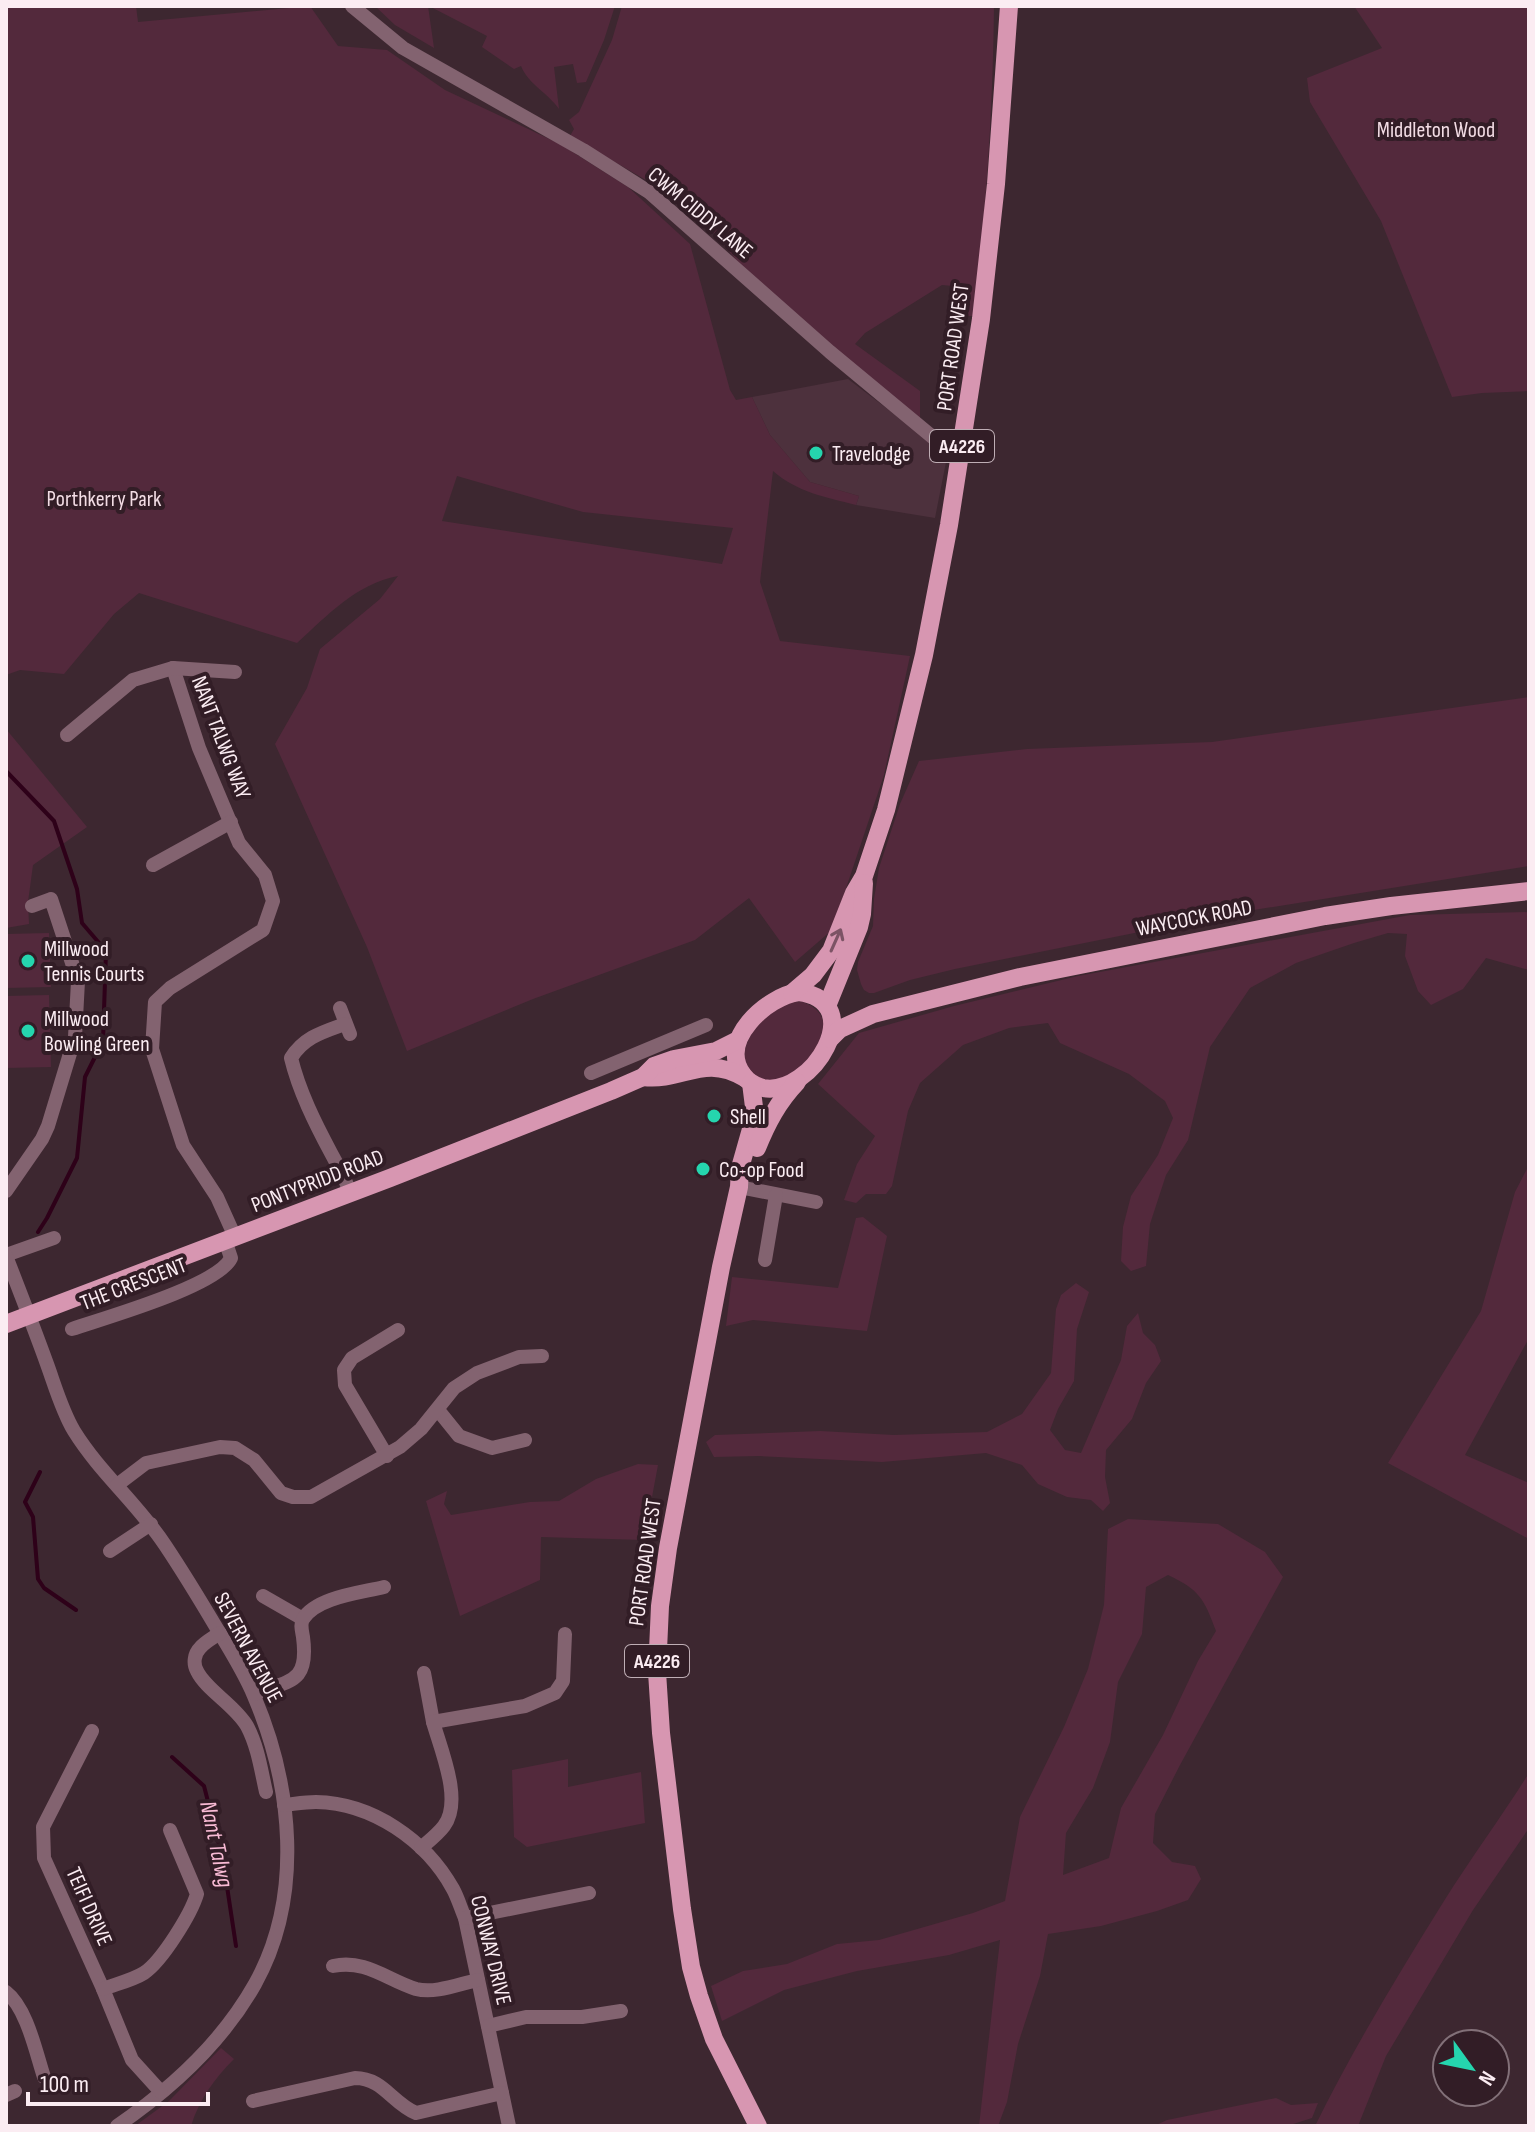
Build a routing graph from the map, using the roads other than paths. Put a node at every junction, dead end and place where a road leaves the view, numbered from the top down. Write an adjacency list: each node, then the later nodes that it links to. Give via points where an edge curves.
1 (352, 6): 3 (street, CWM CIDDY LANE, via 403,48 649,192 876,391)
2 (1009, 6): 3 (main road, PORT ROAD WEST / A4226, via 996,184)
3 (960, 455): 9 (main road, PORT ROAD WEST / A4226, via 924,655)
4 (173, 668): 5 (street, NANT TALWG WAY); 6 (street, NANT TALWG WAY, via 133,680); 7 (street, NANT TALWG WAY)
5 (235, 672)
6 (67, 735)
7 (231, 822): 8 (street, NANT TALWG WAY); 29 (street, NANT TALWG WAY, via 239,843 265,875 273,901 263,930 155,1002 152,1049 183,1145 217,1197)
8 (153, 865)
9 (864, 876): 12 (main road, PORT ROAD WEST / A4226, one-way to 9, via 825,961); 14 (main road, PORT ROAD WEST / A4226, via 859,927)
10 (1529, 891): 15 (main road, WAYCOCK ROAD, via 1313,918 1020,977)
11 (32, 906): 24 (street, via 51,899 59,922 78,981 75,1037 48,1126)
12 (792, 993): 14 (main road, via 811,994); 18 (main road, via 764,1008)
13 (340, 1008): 25 (street, via 348,1029 317,1035 291,1058)
14 (828, 1008): 15 (main road, WAYCOCK ROAD); 17 (main road)
15 (873, 1014): 17 (main road, WAYCOCK ROAD)
16 (707, 1021): 22 (street, via 597,1070)
17 (830, 1039): 19 (main road)
18 (738, 1040): 20 (main road, PONTYPRIDD ROAD, via 716,1051 654,1066); 21 (main road, via 735,1056)
19 (804, 1074): 21 (main road, via 779,1088); 23 (main road, PORT ROAD WEST / A4226, via 769,1119)
20 (643, 1077): 21 (main road, PONTYPRIDD ROAD, via 659,1079 711,1067); 22 (main road, PONTYPRIDD ROAD)
21 (748, 1080): 23 (main road, PORT ROAD WEST / A4226, via 755,1115)
22 (611, 1091): 25 (main road, PONTYPRIDD ROAD)
23 (739, 1187): 26 (street); 70 (main road, PORT ROAD WEST / A4226, via 668,1548 657,1672 691,1967 714,2039)
24 (6, 1191)
25 (350, 1193): 29 (main road, PONTYPRIDD ROAD)
26 (776, 1195): 27 (street); 31 (street)
27 (816, 1202)
28 (54, 1238): 30 (street)
29 (230, 1238): 32 (main road, PONTYPRIDD ROAD); 34 (street, THE CRESCENT, via 229,1264 217,1272 183,1290)
30 (6, 1256): 32 (street, SEVERN AVENUE)
31 (765, 1260)
32 (28, 1316): 33 (main road, PONTYPRIDD ROAD); 40 (street, SEVERN AVENUE, via 72,1427)
33 (6, 1324)
34 (72, 1329)
35 (398, 1330): 39 (street, via 352,1358 344,1370 345,1385)
36 (542, 1356): 37 (street, via 519,1357 477,1373 454,1388)
37 (438, 1410): 38 (street, via 459,1436 492,1448); 39 (street)
38 (525, 1440)
39 (387, 1456): 40 (street, via 311,1497 281,1493 254,1460 235,1448 220,1447 146,1463)
40 (117, 1485): 41 (street, SEVERN AVENUE)
41 (151, 1524): 42 (street); 46 (street, SEVERN AVENUE)
42 (110, 1551)
43 (384, 1587): 45 (street, via 322,1602)
44 (263, 1596): 45 (street)
45 (303, 1619): 49 (street, via 303,1668 294,1679)
46 (220, 1633): 49 (street, SEVERN AVENUE); 52 (street, via 196,1655 197,1672 246,1724)
47 (565, 1634): 50 (street, via 563,1681 555,1693 525,1706)
48 (424, 1673): 50 (street)
49 (254, 1694): 53 (street, SEVERN AVENUE, via 274,1751)
50 (433, 1722): 55 (street, via 452,1809 445,1825)
51 (92, 1731): 60 (street, TEIFI DRIVE, via 43,1827 44,1858)
52 (266, 1792)
53 (284, 1805): 55 (street, CONWAY DRIVE, via 317,1802 353,1808 396,1827); 65 (street, SEVERN AVENUE, via 284,1896 264,1964 222,2032)
54 (170, 1830): 60 (street, via 197,1894 192,1910 155,1964)
55 (421, 1848): 57 (street, CONWAY DRIVE, via 438,1866)
56 (589, 1893): 57 (street)
57 (465, 1918): 59 (street, CONWAY DRIVE)
58 (333, 1966): 59 (street, via 370,1968 417,1989)
59 (478, 1980): 63 (street, CONWAY DRIVE)
60 (103, 1989): 65 (street, TEIFI DRIVE, via 132,2060)
61 (6, 1992): 64 (street, via 27,2024)
62 (625, 2013): 63 (street, via 526,2017)
63 (488, 2026): 66 (street, CONWAY DRIVE)
64 (44, 2077)
65 (161, 2092): 68 (street, SEVERN AVENUE)
66 (502, 2093): 67 (street, via 416,2113 378,2084 355,2078); 69 (street, CONWAY DRIVE)
67 (253, 2101)
68 (117, 2126)
69 (509, 2126)
70 (758, 2126)

